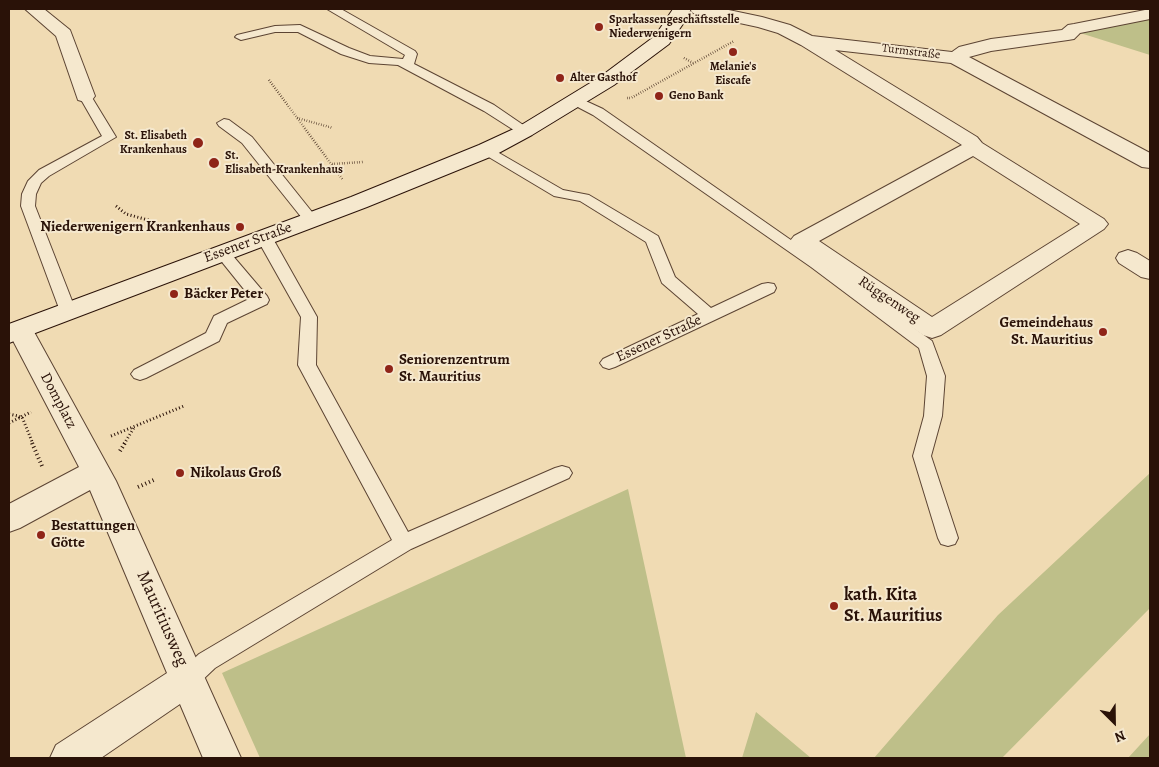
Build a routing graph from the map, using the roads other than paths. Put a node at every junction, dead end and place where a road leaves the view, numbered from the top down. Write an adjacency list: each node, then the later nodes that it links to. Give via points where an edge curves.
1 (34, 9): 10 (street, via 64,34)
2 (333, 9): 9 (lane, via 411,54)
3 (682, 9): 11 (street, Essener Straße, via 662,40)
4 (699, 9): 7 (street, Turmstraße, via 762,22)
5 (1150, 14): 8 (street, Turmstraße, via 1074,29 1068,35 984,46)
6 (240, 37): 9 (lane, via 276,29 300,28 369,59)
7 (808, 41): 8 (street, Turmstraße); 14 (street, Rüggenweg, via 970,141)
8 (956, 58): 16 (street)
9 (407, 65): 13 (lane, via 489,108)
10 (85, 96): 23 (lane, via 109,137 44,172 35,181 28,206)
11 (581, 98): 13 (street, Essener Straße); 31 (lane, via 926,345 936,376 933,416 922,456)
12 (224, 122): 17 (lane, via 247,140)
13 (524, 131): 15 (street, Essener Straße)
14 (974, 147): 14 (street, Rüggenweg, via 1096,224 932,329 802,241)
15 (487, 150): 17 (street, Essener Straße); 24 (lane, Essener Straße, via 559,192 584,198 653,239 668,279)
16 (1146, 156)
17 (311, 220): 18 (street, Essener Straße)
18 (264, 237): 19 (street, Essener Straße); 32 (lane, via 309,317 307,365)
19 (222, 252): 23 (street, Essener Straße); 27 (lane, via 261,300 220,320 213,337)
20 (1128, 258): 21 (street)
21 (1150, 271)
22 (768, 288): 24 (lane, Essener Straße)
23 (68, 312): 25 (street, Essener Straße)
24 (709, 315): 26 (lane, Essener Straße)
25 (14, 332): 28 (street, Domplatz)
26 (609, 363)
27 (140, 374)
28 (101, 465): 30 (street, via 54,495); 33 (street, Mauritiusweg)
29 (562, 473): 32 (lane)
30 (9, 518)
31 (948, 538)
32 (404, 543): 33 (lane, via 207,661)
33 (188, 679): 34 (street); 35 (street, Mauritiusweg)
34 (69, 758)
35 (222, 758)

